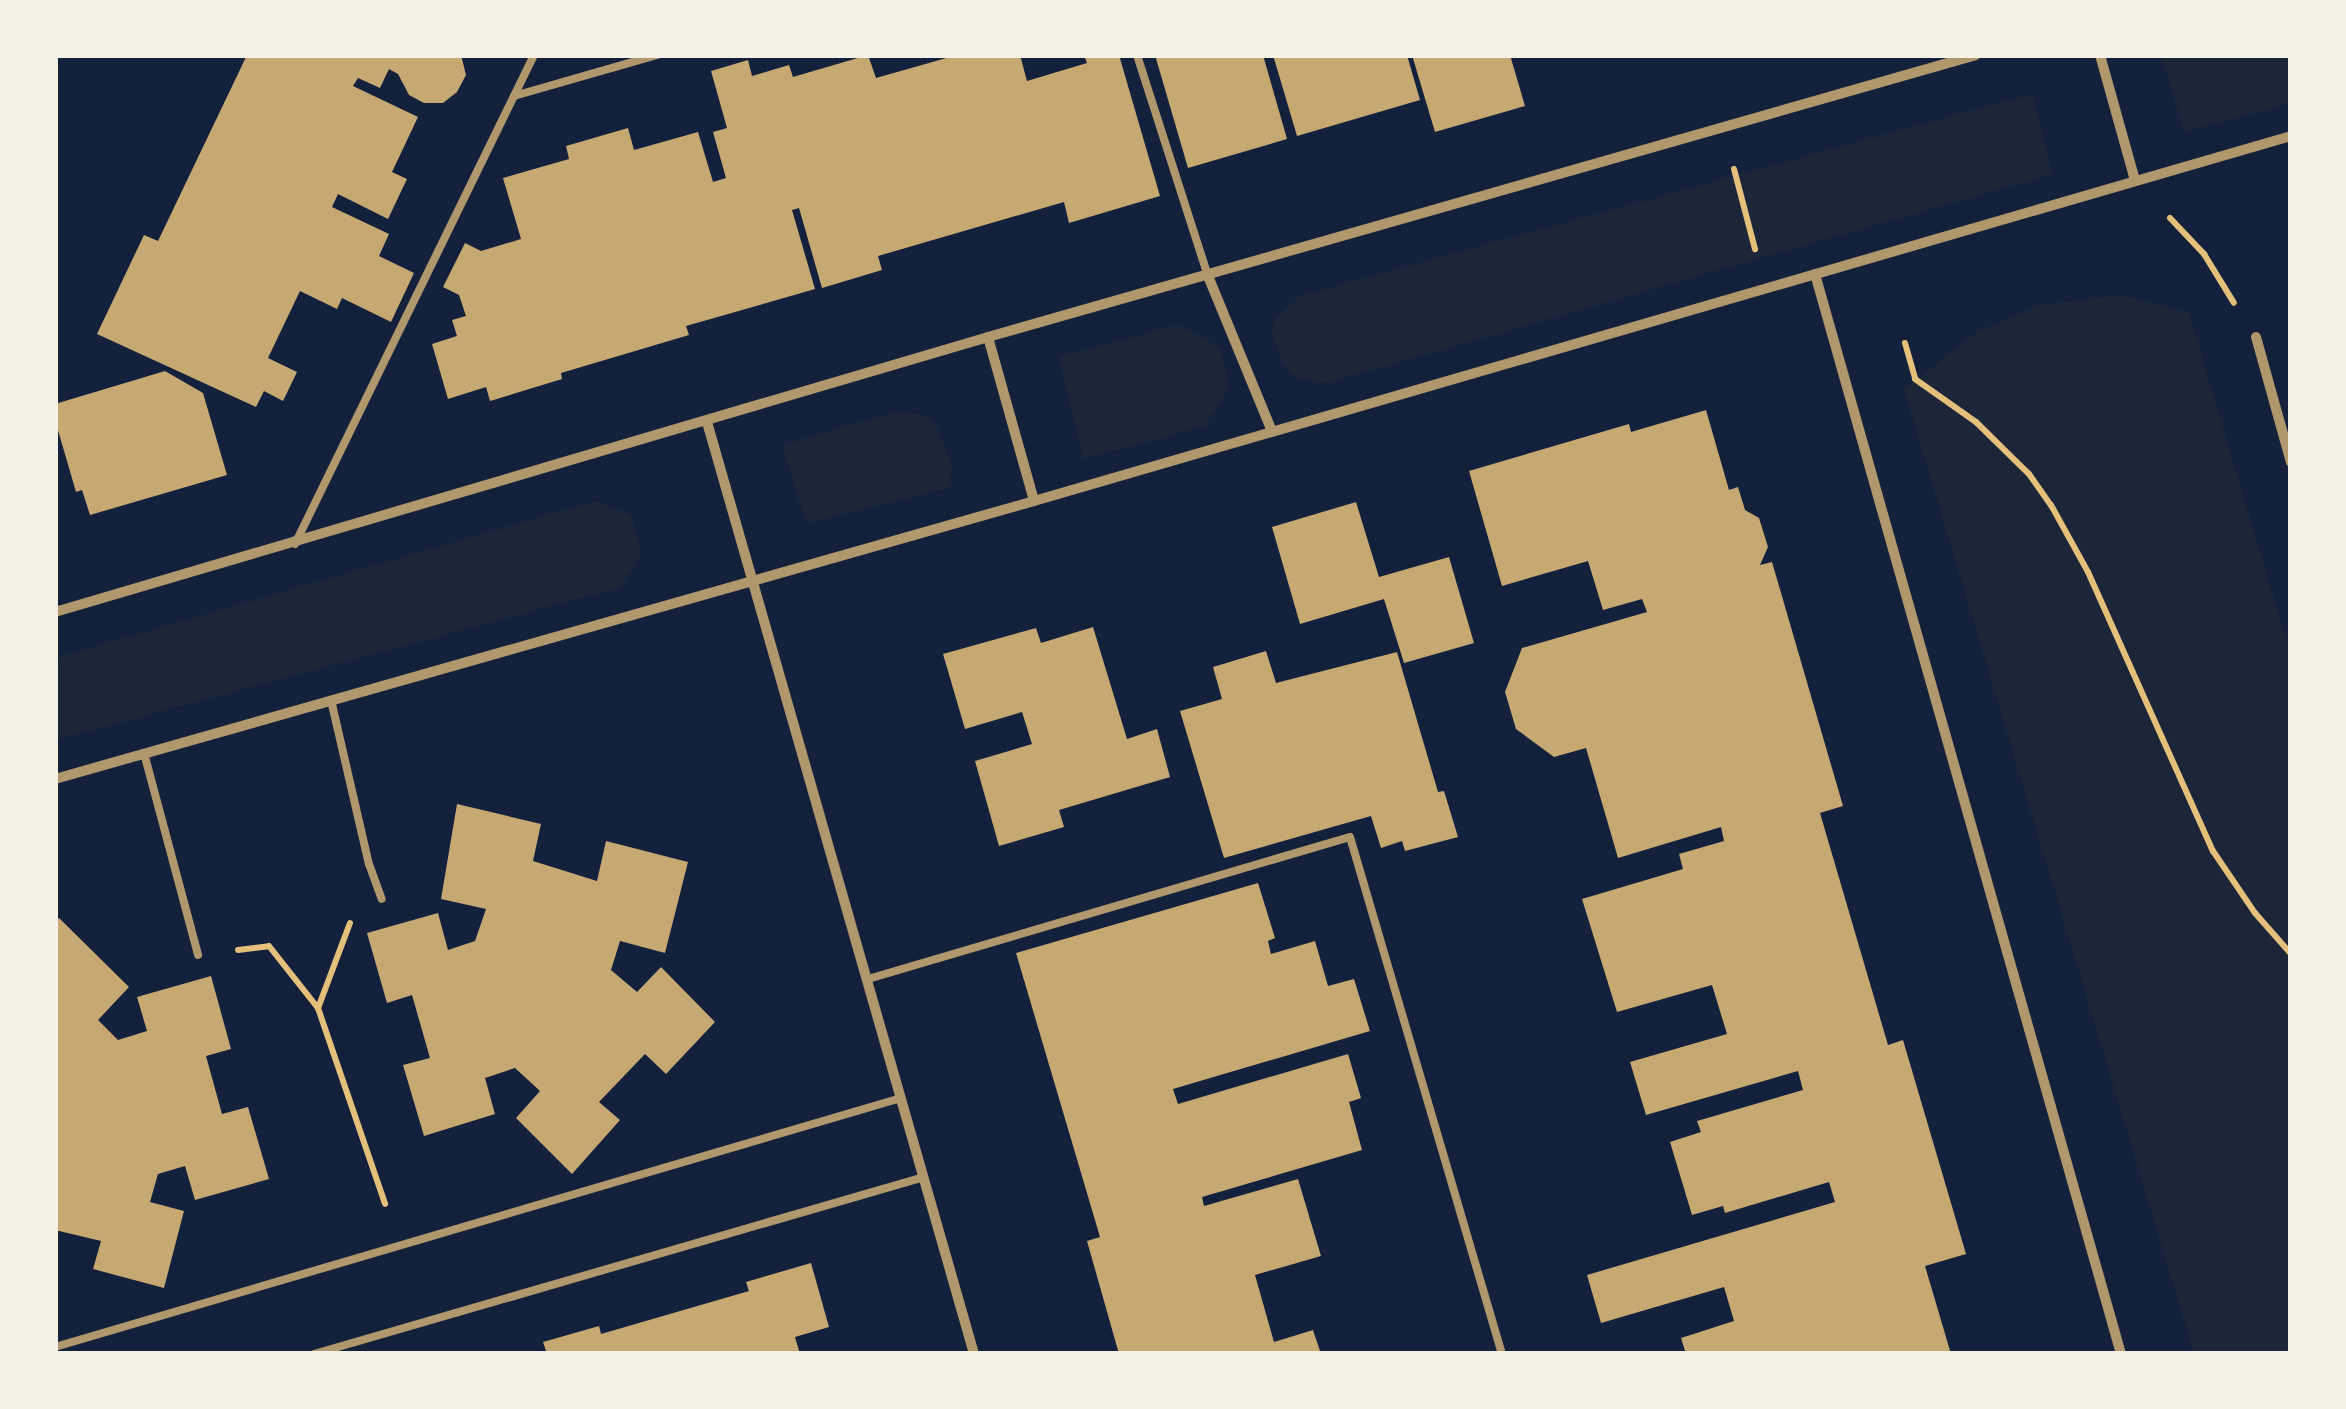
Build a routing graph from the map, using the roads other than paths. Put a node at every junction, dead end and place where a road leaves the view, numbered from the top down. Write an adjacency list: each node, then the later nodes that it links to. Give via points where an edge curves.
1 (534, 55): 6 (lane)
2 (656, 55): 6 (lane)
3 (1138, 55): 10 (lane)
4 (1976, 55): 10 (street)
5 (2100, 55): 8 (street)
6 (514, 96): 17 (lane)
7 (2291, 136): 8 (street)
8 (2134, 180): 9 (street)
9 (1815, 274): 14 (street); 32 (street)
10 (1208, 276): 11 (street); 14 (street)
11 (988, 337): 13 (street); 16 (street)
12 (2256, 338): 15 (street)
13 (708, 422): 17 (street); 18 (street)
14 (1271, 429): 16 (street)
15 (2291, 462)
16 (1034, 502): 18 (street)
17 (295, 544): 19 (street)
18 (753, 579): 20 (street); 25 (street)
19 (55, 612)
20 (331, 700): 21 (street); 23 (lane)
21 (144, 753): 22 (street); 24 (lane)
22 (55, 778)
23 (382, 898)
24 (198, 955)
25 (868, 979): 26 (street); 31 (lane, via 1350,836)
26 (901, 1098): 27 (street); 28 (lane)
27 (924, 1177): 29 (lane); 30 (street)
28 (55, 1347)
29 (314, 1354)
30 (974, 1354)
31 (1502, 1354)
32 (2121, 1354)

